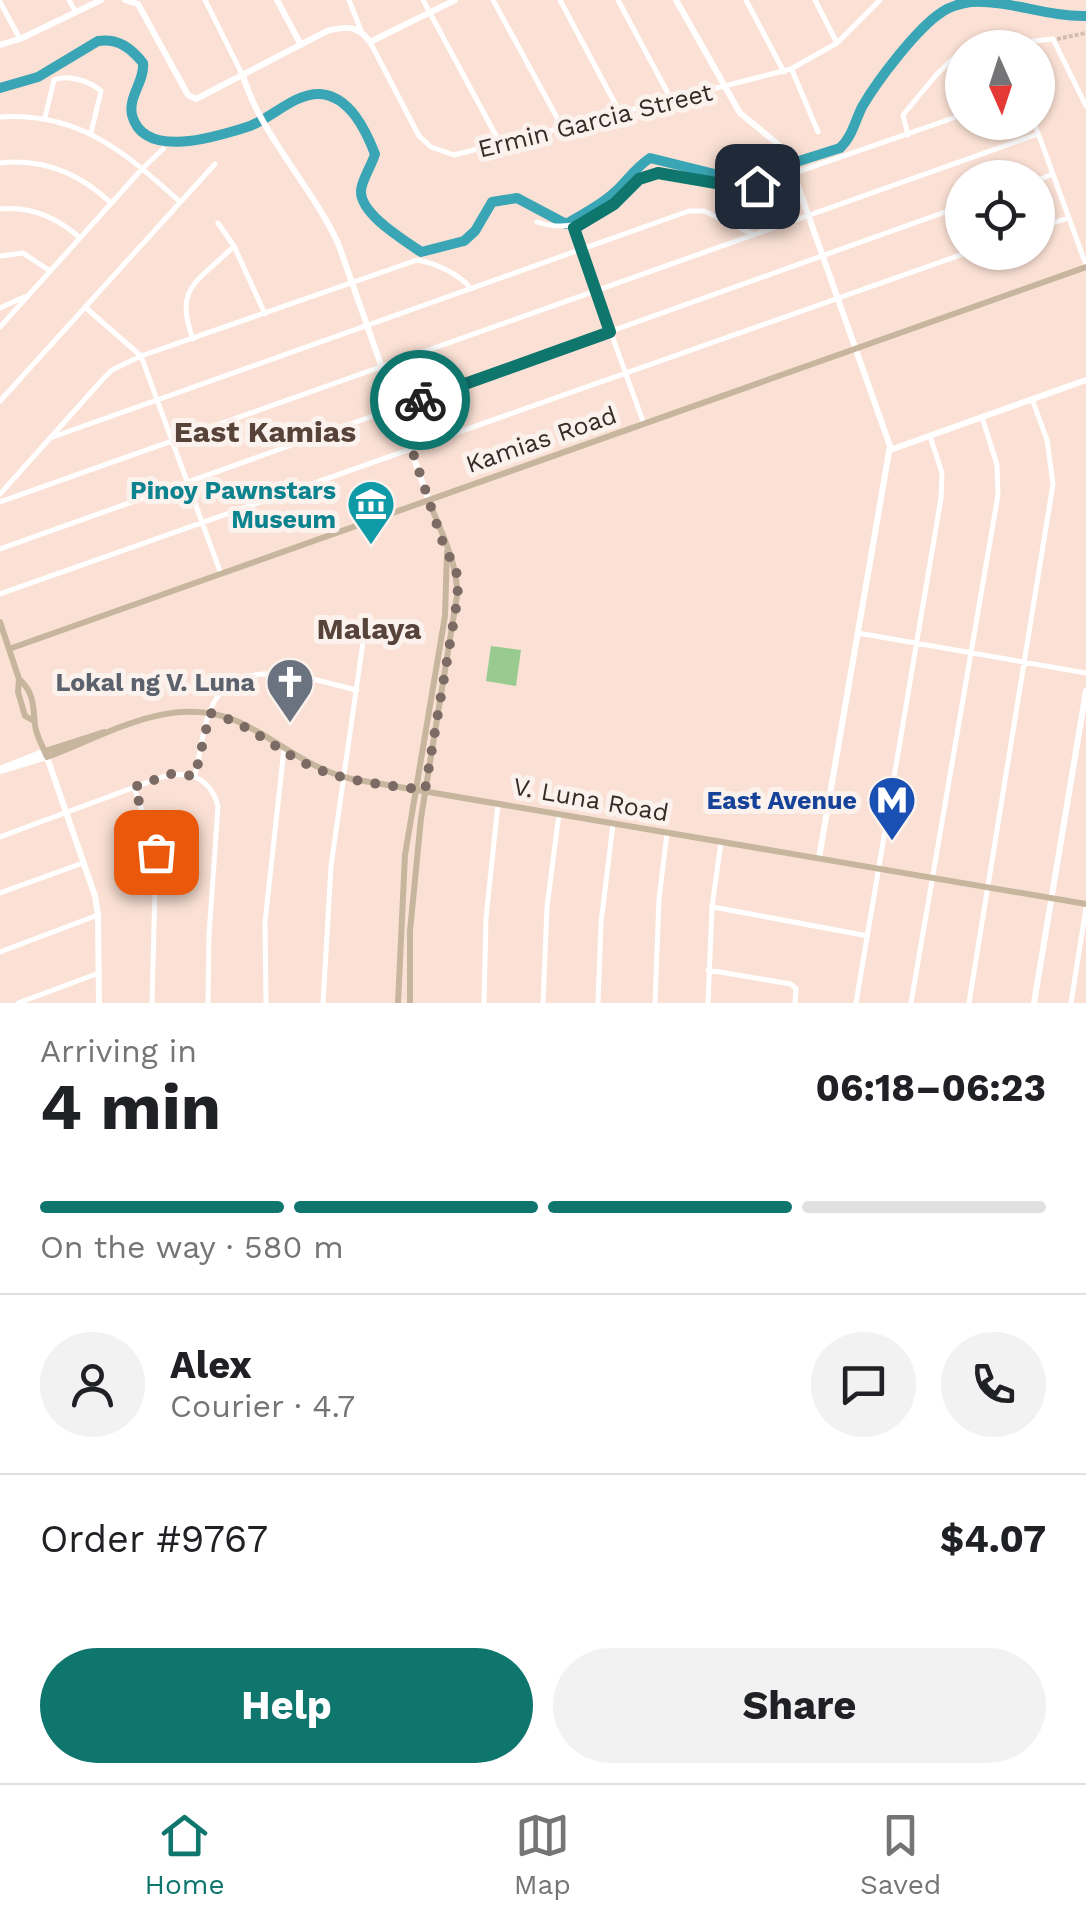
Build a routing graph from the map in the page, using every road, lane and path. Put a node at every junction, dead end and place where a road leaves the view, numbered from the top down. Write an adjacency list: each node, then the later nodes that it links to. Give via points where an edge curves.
1 (69, 0): 18 (street)
2 (101, 0): 18 (street)
3 (125, 0): 17 (street)
4 (205, 0): 29 (street)
5 (276, 0): 26 (street)
6 (349, 0): 20 (street)
7 (423, 0): 19 (street)
8 (455, 0): 19 (street)
9 (493, 0): 37 (street)
10 (560, 0): 33 (street)
11 (618, 0): 31 (street)
12 (676, 0): 30 (street)
13 (746, 0): 28 (street)
14 (814, 0): 23 (street)
15 (878, 0): 23 (street, Ermin Garcia Street)
16 (0, 2): 21 (street)
17 (137, 2): 29 (street, via 190,97)
18 (74, 11): 21 (street)
19 (430, 13): 22 (street); 42 (street)
20 (362, 32): 22 (street, Ermin Garcia Street); 26 (street, via 343,27)
21 (20, 38): 25 (street)
22 (370, 42): 42 (street, Ermin Garcia Street, via 430,147 454,154)
23 (837, 43): 28 (street, Ermin Garcia Street)
24 (1055, 43): 32 (street)
25 (0, 45)
26 (300, 45): 29 (street)
27 (945, 66): 40 (street, via 904,112)
28 (788, 70): 30 (street, Ermin Garcia Street); 39 (street)
29 (243, 76): 68 (street, via 266,127 322,210)
30 (724, 88): 31 (street, Ermin Garcia Street); 47 (street, via 740,113 779,145)
31 (671, 100): 33 (street, Ermin Garcia Street)
32 (1086, 106)
33 (619, 112): 37 (street, Ermin Garcia Street)
34 (0, 118): 35 (street)
35 (45, 118): 38 (street); 38 (street, via 54,80 82,80 101,91)
36 (945, 121): 40 (street)
37 (561, 126): 42 (street, Ermin Garcia Street)
38 (90, 132): 46 (street)
39 (818, 132)
40 (908, 134): 47 (street)
41 (1022, 140): 53 (street)
42 (500, 143)
43 (163, 149): 46 (street)
44 (0, 163): 50 (street, via 55,168)
45 (215, 164): 49 (street)
46 (142, 169): 49 (street); 50 (street)
47 (793, 172): 53 (street); 58 (street, via 739,187 658,173 639,179)
48 (1055, 180): 54 (street)
49 (179, 201): 74 (street)
50 (111, 203): 60 (street)
51 (0, 210): 60 (street, via 40,212)
52 (945, 212): 64 (street)
53 (810, 218): 59 (street); 64 (street)
54 (1068, 218): 56 (street); 66 (street)
55 (536, 222): 58 (street)
56 (1055, 222)
57 (218, 224): 61 (street)
58 (574, 228): 62 (street)
59 (754, 235): 62 (street, via 694,210); 70 (street)
60 (80, 238): 67 (street)
61 (234, 246): 75 (street); 79 (street, via 186,295)
62 (581, 250): 69 (street); 70 (street)
63 (0, 256): 67 (street, via 23,253)
64 (823, 257): 72 (street); 78 (street)
65 (945, 260): 72 (street)
66 (1086, 266): 80 (main road, Kamias Road)
67 (50, 271): 71 (street)
68 (352, 282): 69 (street, via 420,260); 75 (street); 76 (street)
69 (472, 289): 76 (street)
70 (594, 291): 78 (street); 82 (street)
71 (29, 295): 73 (street); 77 (street)
72 (838, 298): 80 (street); 83 (street)
73 (0, 308)
74 (86, 308): 81 (street); 87 (street)
75 (265, 314): 79 (street)
76 (368, 326): 82 (street); 85 (street)
77 (0, 327)
78 (610, 332): 83 (street); 88 (street)
79 (194, 340): 81 (street)
80 (856, 349): 90 (main road, Kamias Road); 94 (street)
81 (141, 356): 85 (street); 92 (street, via 112,370)
82 (383, 366): 88 (street); 93 (street)
83 (626, 375): 90 (street); 95 (street)
84 (1086, 380): 86 (street)
85 (158, 399): 92 (street); 93 (street)
86 (1032, 400): 89 (street); 111 (street, via 1054,484)
87 (0, 401)
88 (398, 408): 95 (street); 96 (street)
89 (982, 417): 91 (street); 110 (street, via 999,478)
90 (644, 424): 98 (main road, Kamias Road)
91 (930, 436): 94 (street); 107 (street, via 943,481)
92 (50, 438): 97 (street)
93 (172, 442): 96 (street); 97 (street)
94 (890, 450): 105 (street)
95 (412, 451): 98 (street); 99 (street)
96 (187, 481): 99 (street); 100 (street)
97 (0, 498)
98 (429, 501): 101 (main road); 102 (main road, Kamias Road)
99 (201, 522): 102 (street); 103 (street)
100 (0, 550)
101 (446, 552): 122 (main road, via 445,616); 123 (main road, via 456,566 458,596)
102 (221, 574): 108 (main road, Kamias Road)
103 (0, 594)
104 (0, 622): 108 (main road)
105 (858, 633): 107 (street); 131 (street)
106 (364, 635): 113 (street)
107 (917, 643): 110 (street); 133 (street)
108 (9, 649): 109 (street); 117 (main road, via 29,690)
109 (0, 652)
110 (972, 654): 111 (street); 134 (street)
111 (1025, 663): 112 (street); 135 (street)
112 (1086, 674)
113 (357, 690): 115 (street, via 258,674 228,686); 120 (street)
114 (1086, 691): 137 (street)
115 (210, 713): 116 (main road, V. Luna Road); 117 (main road, V. Luna Road, via 158,714); 119 (street)
116 (284, 749): 120 (main road, V. Luna Road); 149 (street, via 265,922)
117 (46, 754): 118 (street); 125 (street)
118 (0, 770)
119 (195, 776): 121 (street, via 171,774); 148 (street, via 209,785 218,806)
120 (341, 777): 122 (main road, V. Luna Road); 150 (street)
121 (134, 787): 125 (street); 147 (street, via 156,852)
122 (415, 789): 123 (main road, V. Luna Road); 151 (main road)
123 (425, 790): 124 (main road, V. Luna Road); 152 (main road, via 410,931)
124 (498, 804): 126 (main road, V. Luna Road); 153 (street)
125 (66, 813): 129 (street); 132 (street)
126 (559, 814): 127 (main road, V. Luna Road); 154 (street)
127 (613, 824): 128 (main road, V. Luna Road); 155 (street)
128 (667, 833): 130 (main road, V. Luna Road); 156 (street)
129 (0, 837)
130 (721, 842): 131 (main road, V. Luna Road); 139 (street)
131 (819, 858): 133 (main road, V. Luna Road)
132 (83, 862): 136 (street); 140 (street)
133 (880, 868): 134 (main road, V. Luna Road); 141 (street)
134 (933, 878): 135 (main road, V. Luna Road); 160 (street)
135 (987, 887): 137 (main road, V. Luna Road); 161 (street)
136 (0, 893)
137 (1051, 898): 138 (main road, V. Luna Road); 162 (street)
138 (1086, 906): 163 (street)
139 (712, 907): 141 (street); 143 (street)
140 (98, 915): 142 (street); 144 (street)
141 (868, 936): 159 (street)
142 (0, 952)
143 (708, 970): 157 (street); 158 (street, via 792,984)
144 (100, 974): 145 (street); 146 (street)
145 (18, 1003)
146 (99, 1003)
147 (152, 1003)
148 (208, 1003)
149 (266, 1003)
150 (323, 1003)
151 (398, 1003)
152 (410, 1003)
153 (484, 1003)
154 (543, 1003)
155 (598, 1003)
156 (655, 1003)
157 (708, 1003)
158 (795, 1003)
159 (856, 1003)
160 (911, 1003)
161 (969, 1003)
162 (1034, 1003)
163 (1070, 1003)

